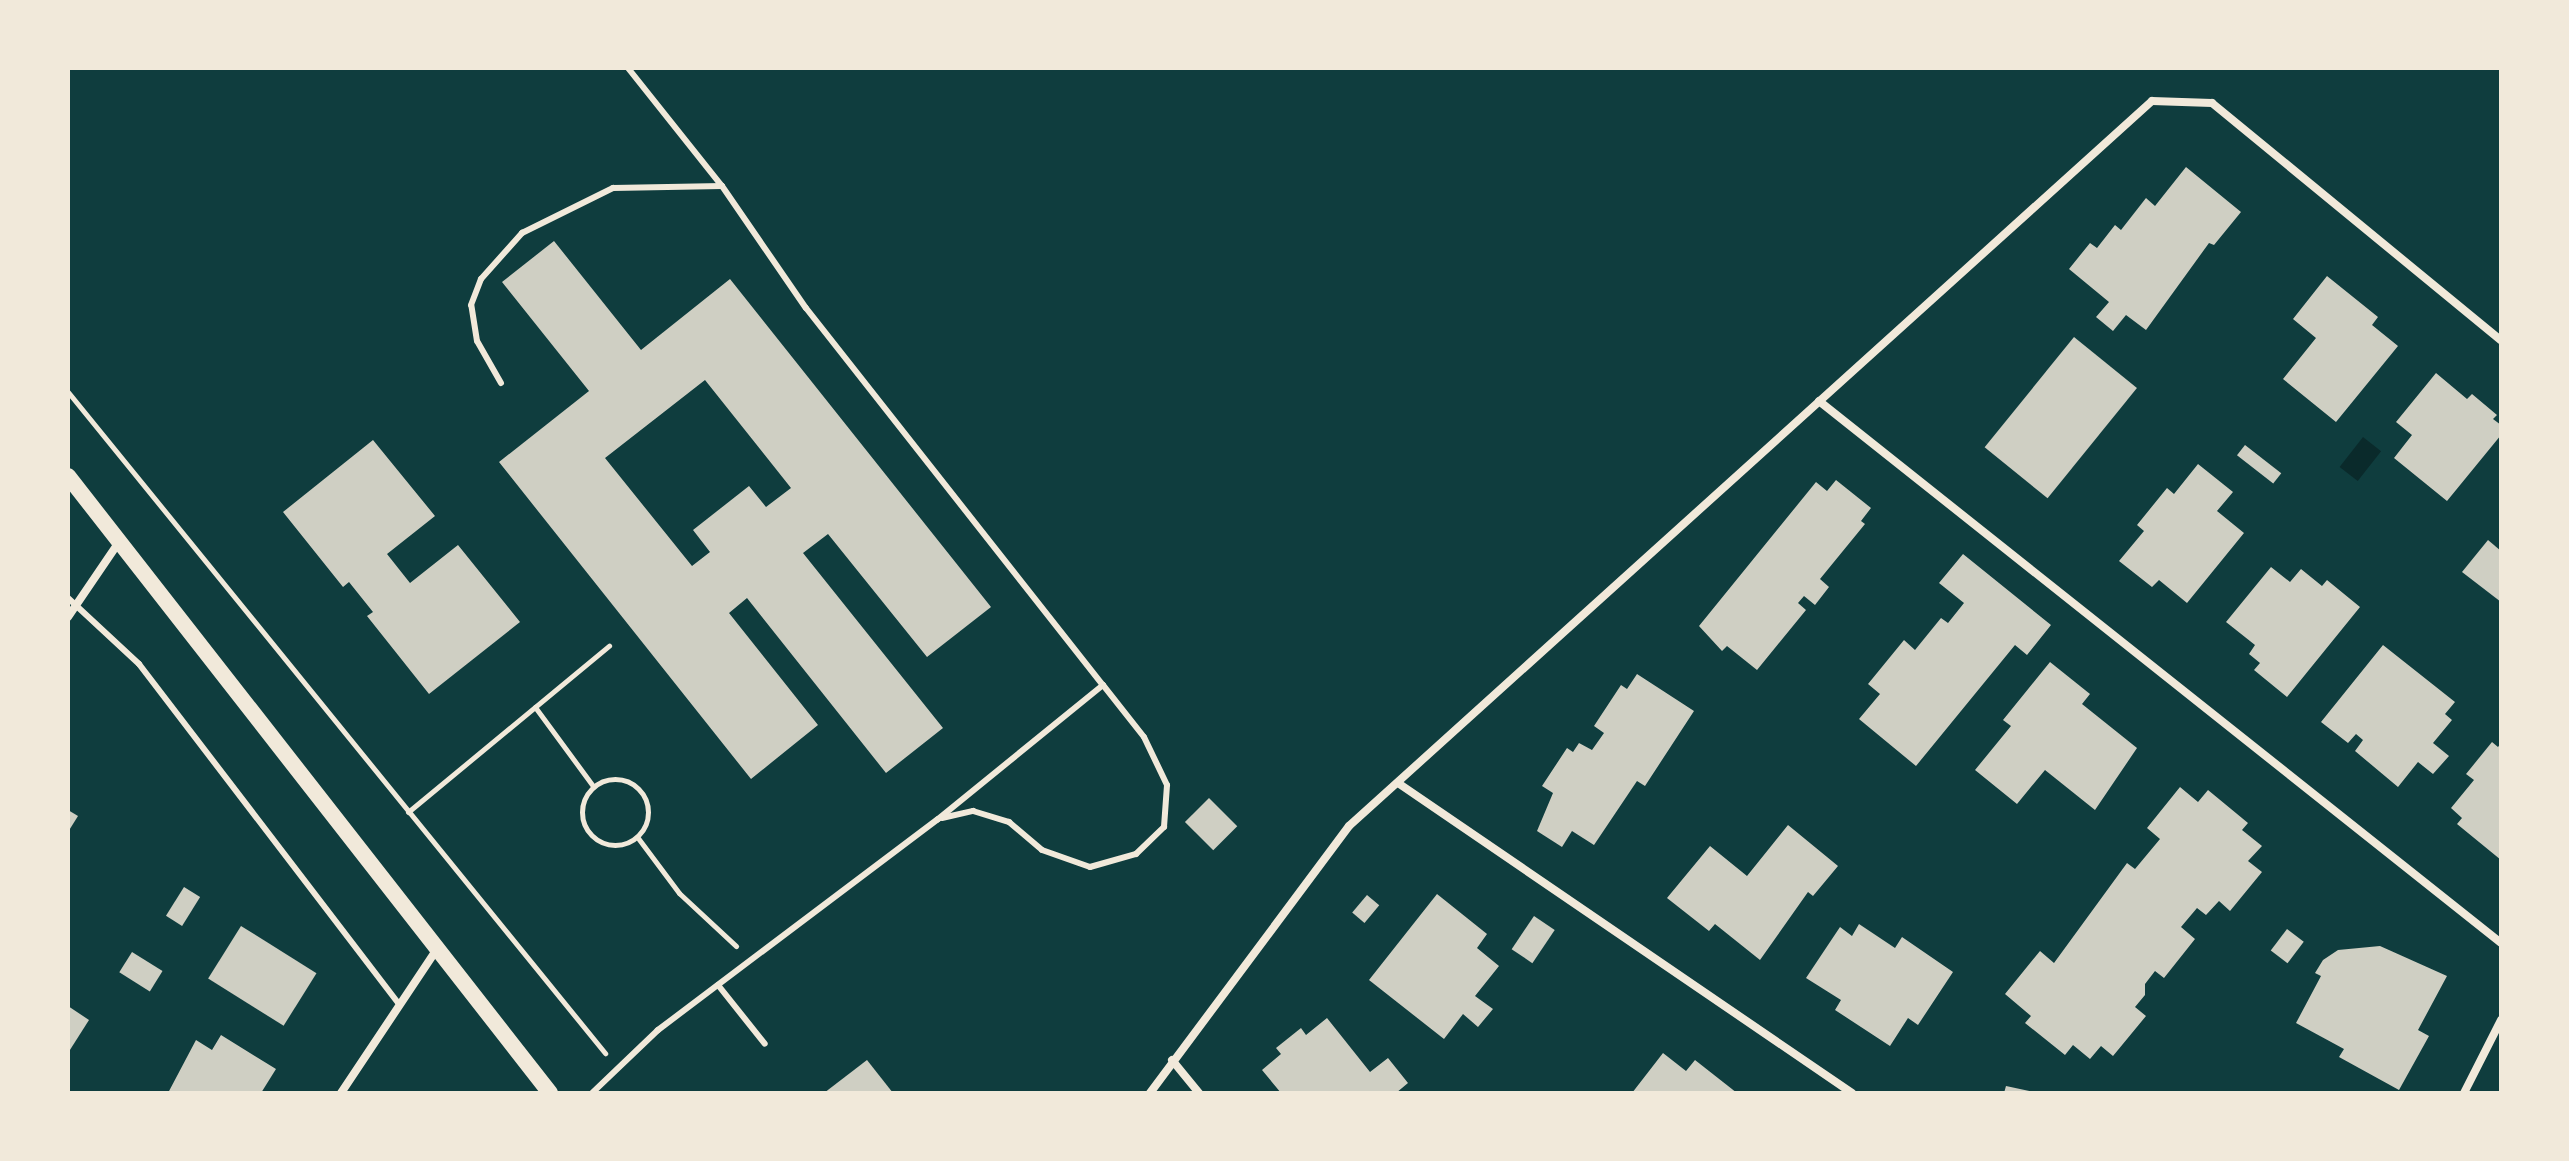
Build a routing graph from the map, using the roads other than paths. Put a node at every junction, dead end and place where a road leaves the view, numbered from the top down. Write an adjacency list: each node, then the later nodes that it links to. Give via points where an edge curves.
1 (628, 68): 2 (lane)
2 (722, 186): 4 (lane, via 613,188 522,233 481,279 471,305 477,341); 11 (lane, via 806,308)
3 (2501, 340): 5 (street, via 2212,103 2152,101)
4 (501, 383)
5 (1819, 401): 12 (street); 14 (street)
6 (68, 476): 7 (main road)
7 (119, 542): 9 (street); 15 (main road)
8 (68, 598): 9 (lane)
9 (75, 607): 10 (street); 17 (lane, via 139,664)
10 (68, 617)
11 (1103, 685): 13 (lane); 13 (lane, via 1144,737 1167,785 1164,827 1136,854 1090,867 1042,850 1009,822 973,811)
12 (1398, 783): 20 (street, via 1349,826); 26 (street)
13 (938, 819): 16 (lane)
14 (2501, 943)
15 (437, 948): 17 (street); 22 (main road)
16 (718, 985): 19 (lane); 23 (lane, via 658,1030)
17 (398, 1003): 21 (street)
18 (2501, 1020): 27 (street)
19 (765, 1044)
20 (1172, 1060): 24 (street); 25 (street)
21 (341, 1093)
22 (550, 1093)
23 (592, 1093)
24 (1150, 1093)
25 (1199, 1093)
26 (1852, 1093)
27 (2464, 1093)

